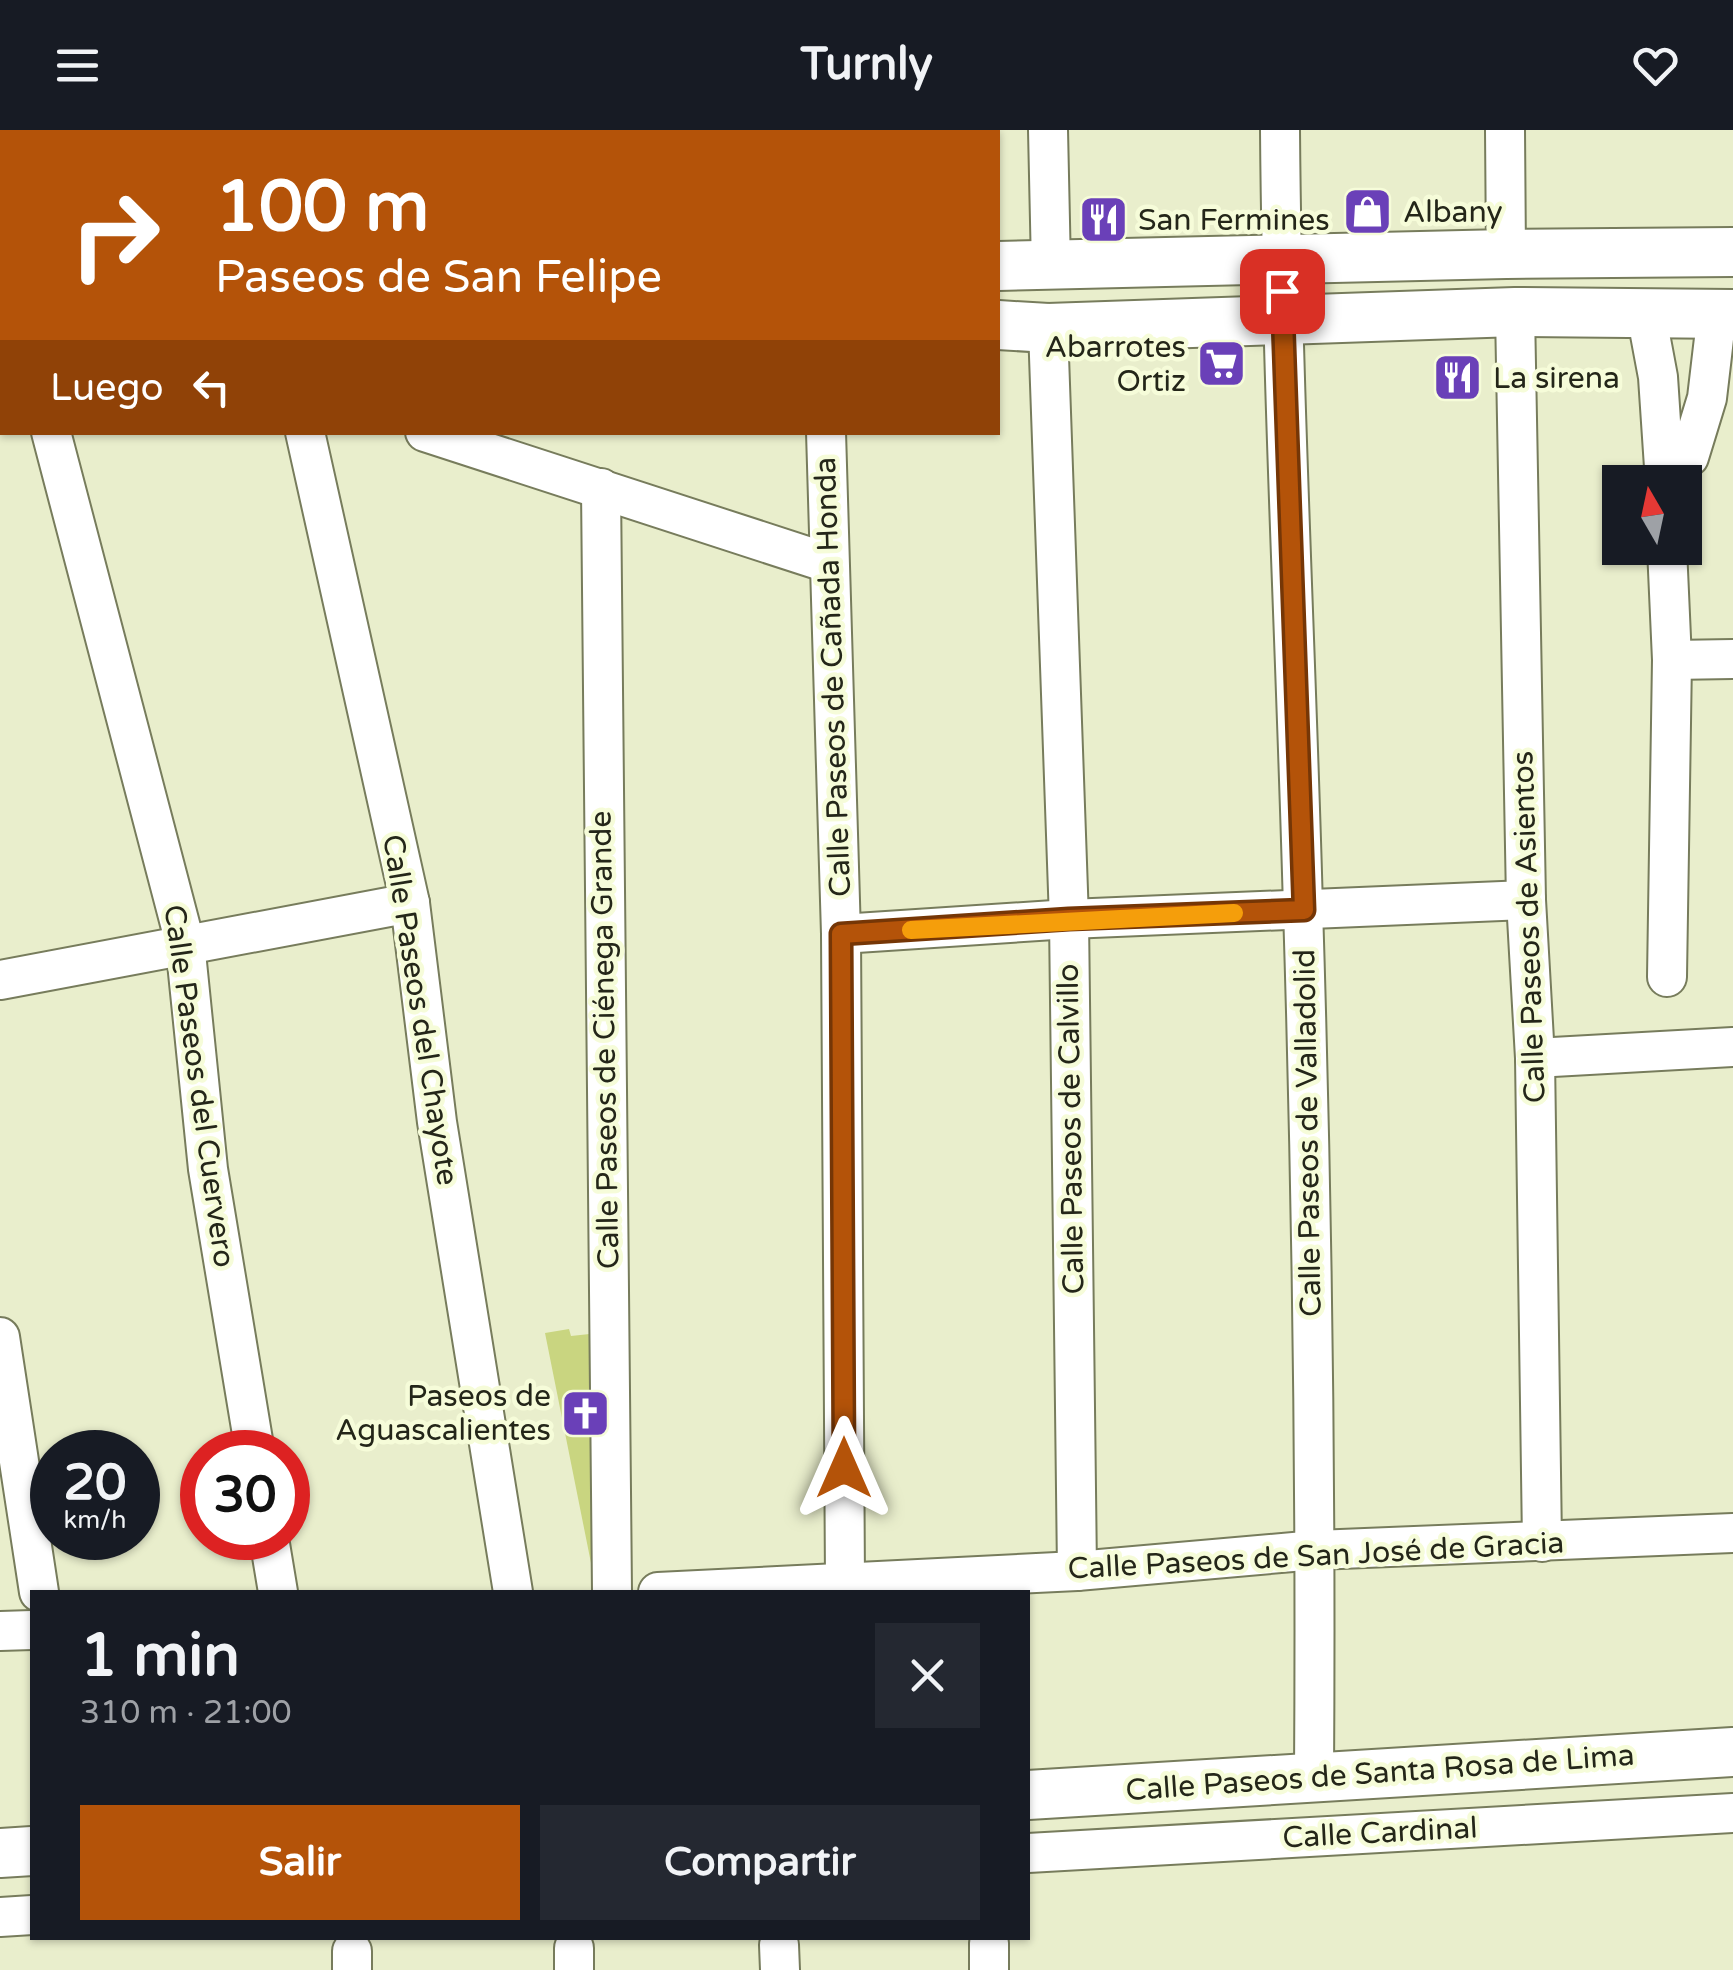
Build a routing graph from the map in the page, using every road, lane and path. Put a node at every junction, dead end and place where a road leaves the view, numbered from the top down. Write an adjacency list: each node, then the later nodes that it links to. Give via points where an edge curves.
1 (1048, 130): 8 (street)
2 (1280, 130): 6 (street, Calle Paseos de Valladolid)
3 (1505, 130): 5 (street)
4 (1733, 252): 5 (street)
5 (1506, 254): 6 (street)
6 (1281, 262): 8 (street); 12 (street, Calle Paseos de Valladolid)
7 (1000, 266): 8 (street)
8 (1050, 267)
9 (1515, 312): 11 (street); 12 (street); 26 (street, Calle Paseos de Asientos)
10 (1725, 313): 11 (street); 20 (street, via 1689,457)
11 (1646, 314): 19 (street)
12 (1282, 321): 14 (street); 28 (street, Calle Paseos de Valladolid)
13 (1000, 326): 14 (street)
14 (1048, 328): 29 (street, Calle Paseos de Calvillo)
15 (51, 435): 31 (street, Calle Paseos del Cuervero)
16 (306, 435): 27 (street, Calle Paseos del Chayote)
17 (434, 435): 21 (street)
18 (826, 435): 22 (street, Calle Paseos de Cañada Honda)
19 (1664, 465)
20 (1675, 465)
21 (601, 488): 22 (street); 47 (street, Calle Paseos de Ciénega Grande)
22 (828, 563): 30 (street, Calle Paseos de Cañada Honda)
23 (1669, 565): 25 (street)
24 (1733, 659): 25 (street)
25 (1672, 660): 32 (street)
26 (1526, 900): 28 (street); 35 (street, Calle Paseos de Asientos)
27 (410, 902): 31 (street); 46 (street, Calle Paseos del Chayote, via 437,1122)
28 (1304, 910): 29 (street); 40 (street, Calle Paseos de Valladolid)
29 (1069, 919): 30 (street); 42 (street, Calle Paseos de Calvillo)
30 (841, 934): 43 (street, Calle Paseos de Cañada Honda)
31 (185, 943): 33 (street); 37 (street, Calle Paseos del Cuervero, via 208,1169)
32 (1667, 977)
33 (0, 980)
34 (1733, 1047): 35 (street)
35 (1534, 1058): 39 (street, Calle Paseos de Asientos)
36 (0, 1336): 44 (street)
37 (251, 1430)
38 (1733, 1533): 39 (street, Calle Paseos de San José de Gracia)
39 (1542, 1542): 40 (street, Calle Paseos de San José de Gracia)
40 (1316, 1550): 42 (street, Calle Paseos de San José de Gracia); 52 (street, Calle Paseos de Valladolid)
41 (273, 1560): 45 (street)
42 (1078, 1570): 43 (street, Calle Paseos de San José de Gracia)
43 (845, 1582): 48 (street, Calle Paseos de San José de Gracia)
44 (39, 1590)
45 (278, 1590)
46 (513, 1590)
47 (612, 1590)
48 (695, 1590)
49 (30, 1630): 50 (street)
50 (0, 1631)
51 (1733, 1752): 52 (street, Calle Paseos de Santa Rosa de Lima)
52 (1314, 1776): 53 (street, Calle Paseos de Santa Rosa de Lima)
53 (1030, 1795)
54 (1733, 1813): 57 (street, Calle Cardinal)
55 (30, 1851): 56 (street)
56 (0, 1852)
57 (1030, 1853)
58 (30, 1915): 59 (street)
59 (0, 1917)

